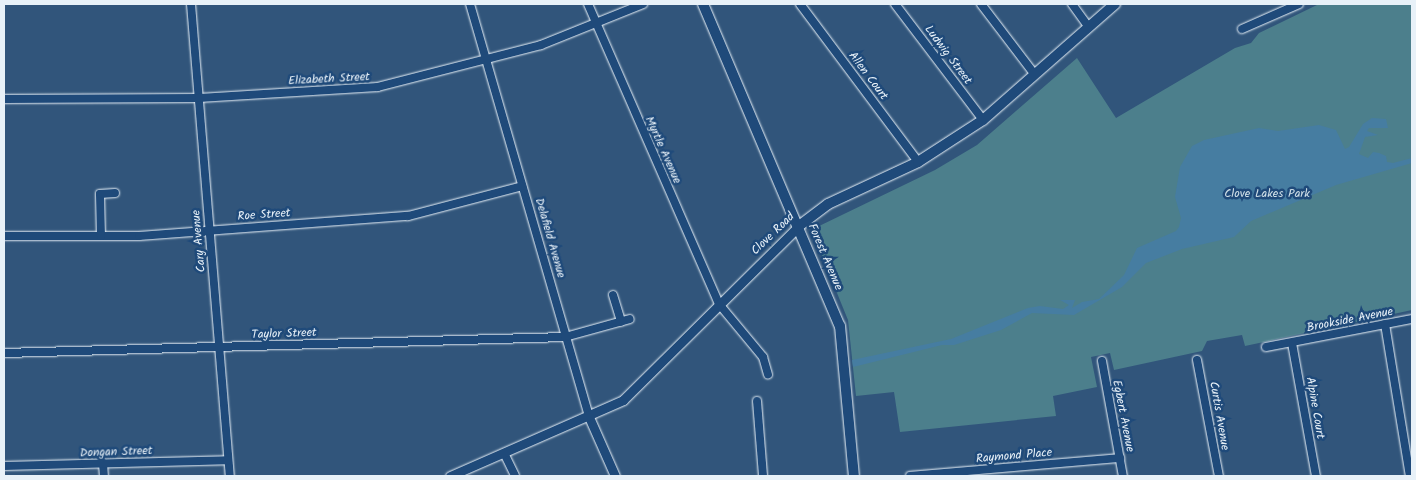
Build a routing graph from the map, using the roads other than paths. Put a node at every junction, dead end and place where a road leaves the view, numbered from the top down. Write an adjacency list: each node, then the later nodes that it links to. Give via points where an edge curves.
1 (190, 4): 17 (street, Cary Avenue)
2 (470, 4): 15 (street, Delafield Avenue)
3 (588, 4): 12 (street, Myrtle Avenue)
4 (643, 4): 12 (street, Elizabeth Street)
5 (703, 4): 23 (main road, Forest Avenue)
6 (800, 4): 20 (street, Allen Court)
7 (895, 4): 19 (street, Ludwig Street)
8 (981, 4): 16 (street)
9 (1072, 4): 13 (street)
10 (1114, 4): 13 (main road, Clove Road)
11 (1299, 4): 14 (street)
12 (596, 24): 15 (street, Elizabeth Street); 28 (street, Myrtle Avenue)
13 (1088, 26): 16 (main road, Clove Road)
14 (1242, 29)
15 (486, 62): 17 (street, Elizabeth Street, via 378,87); 21 (street, Delafield Avenue)
16 (1035, 75): 19 (main road, Clove Road)
17 (199, 98): 18 (street, Elizabeth Street); 24 (street, Cary Avenue)
18 (4, 99)
19 (984, 120): 20 (main road, Clove Road)
20 (918, 162): 23 (main road, Clove Road, via 828,204)
21 (522, 186): 24 (street, Roe Street, via 408,216); 33 (street, Delafield Avenue)
22 (115, 193): 26 (street, via 100,194)
23 (799, 226): 28 (street, Clove Road); 54 (main road, Forest Avenue, via 840,326)
24 (210, 230): 26 (street, Roe Street); 35 (street, Cary Avenue)
25 (4, 236): 26 (street, Roe Street)
26 (102, 236)
27 (613, 295): 31 (street)
28 (719, 304): 40 (street, Myrtle Avenue, via 763,357); 42 (street, Clove Road, via 623,400)
29 (630, 319): 31 (street, Taylor Street)
30 (1412, 319): 32 (street, Brookside Avenue)
31 (621, 322): 33 (street, Taylor Street)
32 (1386, 324): 34 (street, Brookside Avenue); 59 (street)
33 (565, 337): 35 (street, Taylor Street); 42 (street, Delafield Avenue)
34 (1292, 343): 36 (street, Brookside Avenue); 58 (street, Alpine Court)
35 (219, 347): 37 (street, Taylor Street); 45 (street, Cary Avenue)
36 (1266, 347)
37 (4, 353)
38 (1197, 360): 57 (street, Curtis Avenue)
39 (1102, 361): 44 (street, Egbert Avenue)
40 (768, 374)
41 (758, 401): 53 (street)
42 (589, 417): 43 (street, Clove Road); 52 (street, Delafield Avenue)
43 (504, 453): 50 (street, Clove Road); 51 (street)
44 (1120, 458): 55 (street, Raymond Place); 56 (street, Egbert Avenue)
45 (228, 460): 46 (street, Dongan Street); 49 (street, Cary Avenue)
46 (103, 463): 47 (street, Dongan Street); 48 (street)
47 (4, 466)
48 (104, 476)
49 (230, 476)
50 (450, 476)
51 (515, 476)
52 (615, 476)
53 (762, 476)
54 (854, 476)
55 (910, 476)
56 (1123, 476)
57 (1219, 476)
58 (1316, 476)
59 (1410, 476)

